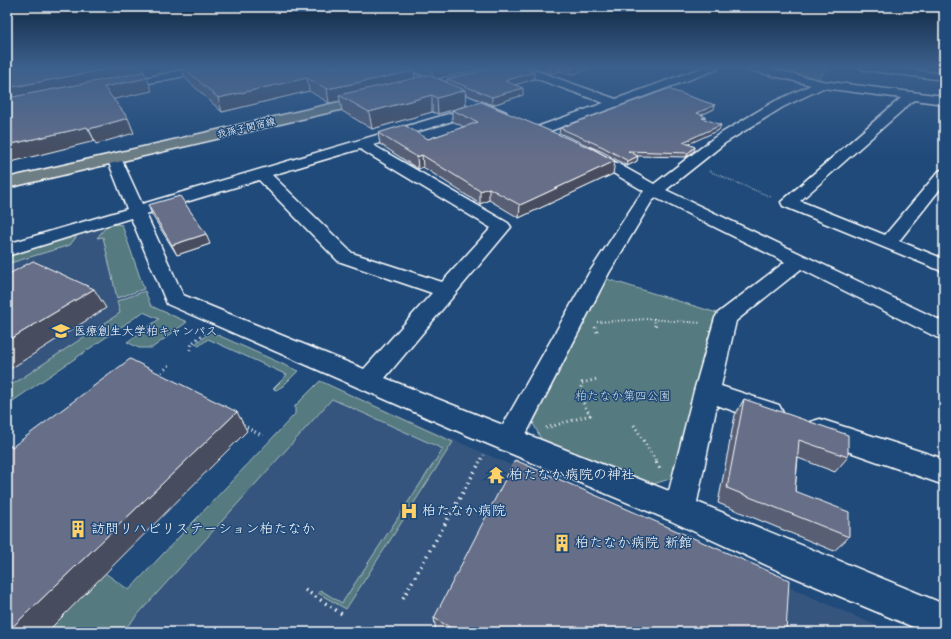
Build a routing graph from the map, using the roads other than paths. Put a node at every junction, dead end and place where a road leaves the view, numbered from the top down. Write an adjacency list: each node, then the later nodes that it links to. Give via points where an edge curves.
1 (381, 97): 13 (main road, 我孫子関宿線)
2 (458, 97): 10 (street)
3 (599, 97): 9 (street)
4 (633, 97): 9 (street)
5 (794, 97): 17 (street, via 720,140)
6 (910, 97): 19 (street, via 789,202)
7 (918, 97): 8 (street)
8 (944, 100)
9 (616, 103): 11 (street)
10 (481, 107): 11 (street); 12 (street)
11 (527, 126): 17 (street, via 597,156)
12 (362, 144): 14 (street); 23 (street, via 502,226)
13 (114, 158): 16 (main road, 我孫子関宿線); 18 (street)
14 (262, 174): 18 (street); 23 (street, via 345,257)
15 (944, 174): 19 (street)
16 (7, 183)
17 (655, 191): 21 (street); 27 (street, via 646,198 599,273)
18 (137, 212): 20 (street); 25 (street, via 174,299)
19 (888, 243): 22 (street)
20 (7, 250)
21 (799, 261): 24 (street); 26 (street, via 726,318)
22 (944, 266)
23 (447, 291): 25 (street)
24 (944, 331)
25 (368, 381): 27 (street)
26 (707, 391): 28 (street); 29 (street)
27 (509, 439): 29 (street)
28 (944, 472)
29 (680, 510): 30 (street)
30 (935, 623)

